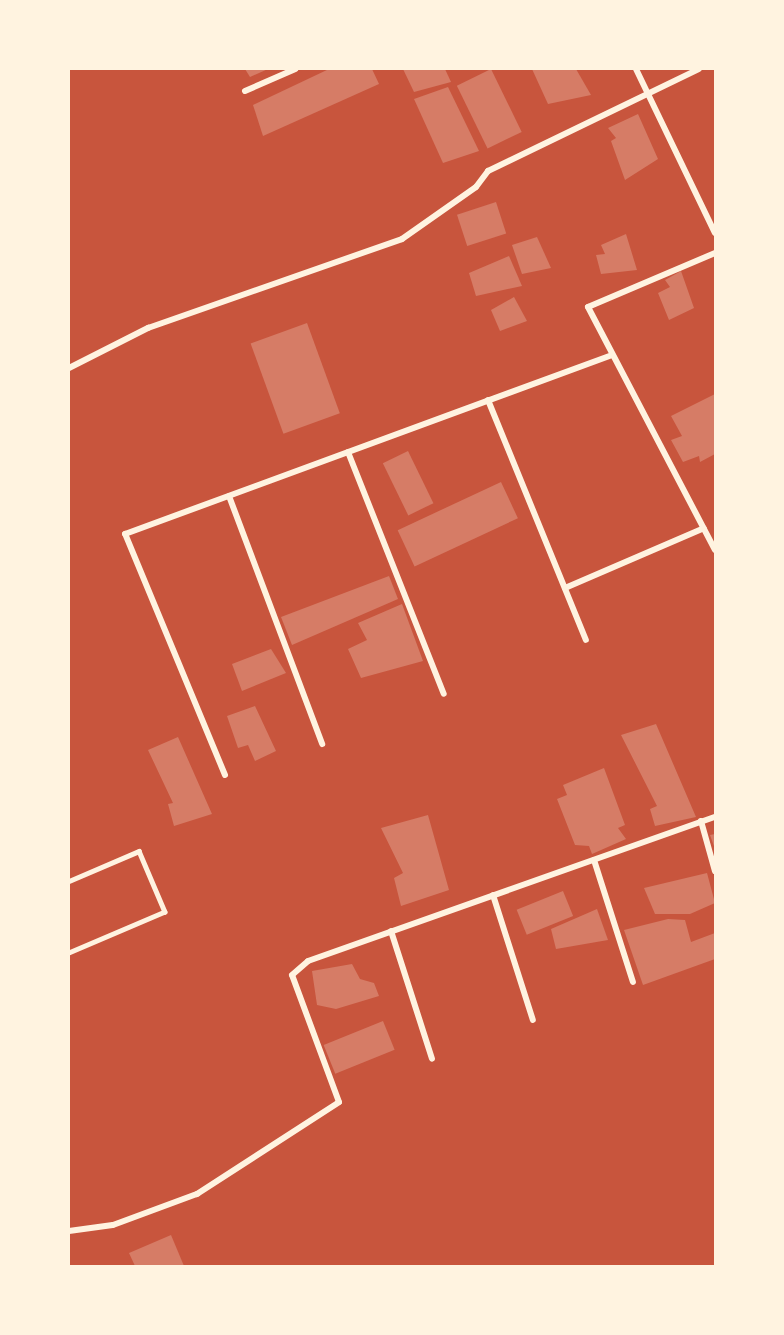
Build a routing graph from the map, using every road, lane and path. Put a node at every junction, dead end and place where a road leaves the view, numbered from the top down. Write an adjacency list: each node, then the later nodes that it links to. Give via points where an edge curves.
1 (295, 69): 4 (street)
2 (636, 69): 5 (street)
3 (699, 69): 5 (street)
4 (245, 91)
5 (647, 93): 6 (street); 9 (street, via 488,171 476,187 402,238 148,328)
6 (715, 233)
7 (715, 253): 8 (street, via 588,307)
8 (612, 355): 10 (street); 13 (street)
9 (69, 368)
10 (488, 400): 11 (street); 15 (street)
11 (348, 452): 12 (street); 17 (street)
12 (229, 495): 18 (street); 19 (street, via 125,534)
13 (704, 528): 14 (street); 15 (street)
14 (715, 550)
15 (565, 588): 16 (street)
16 (586, 640)
17 (444, 694)
18 (322, 744)
19 (225, 775)
20 (715, 817): 21 (street)
21 (701, 821): 22 (street); 23 (street)
22 (594, 860): 25 (street); 28 (street)
23 (715, 871)
24 (69, 881): 27 (lane, via 140,851 165,912)
25 (493, 895): 26 (street); 29 (street)
26 (391, 931): 30 (street); 31 (street, via 308,961 292,975 339,1102 197,1194 113,1225)
27 (69, 953)
28 (633, 982)
29 (533, 1020)
30 (432, 1059)
31 (69, 1231)

